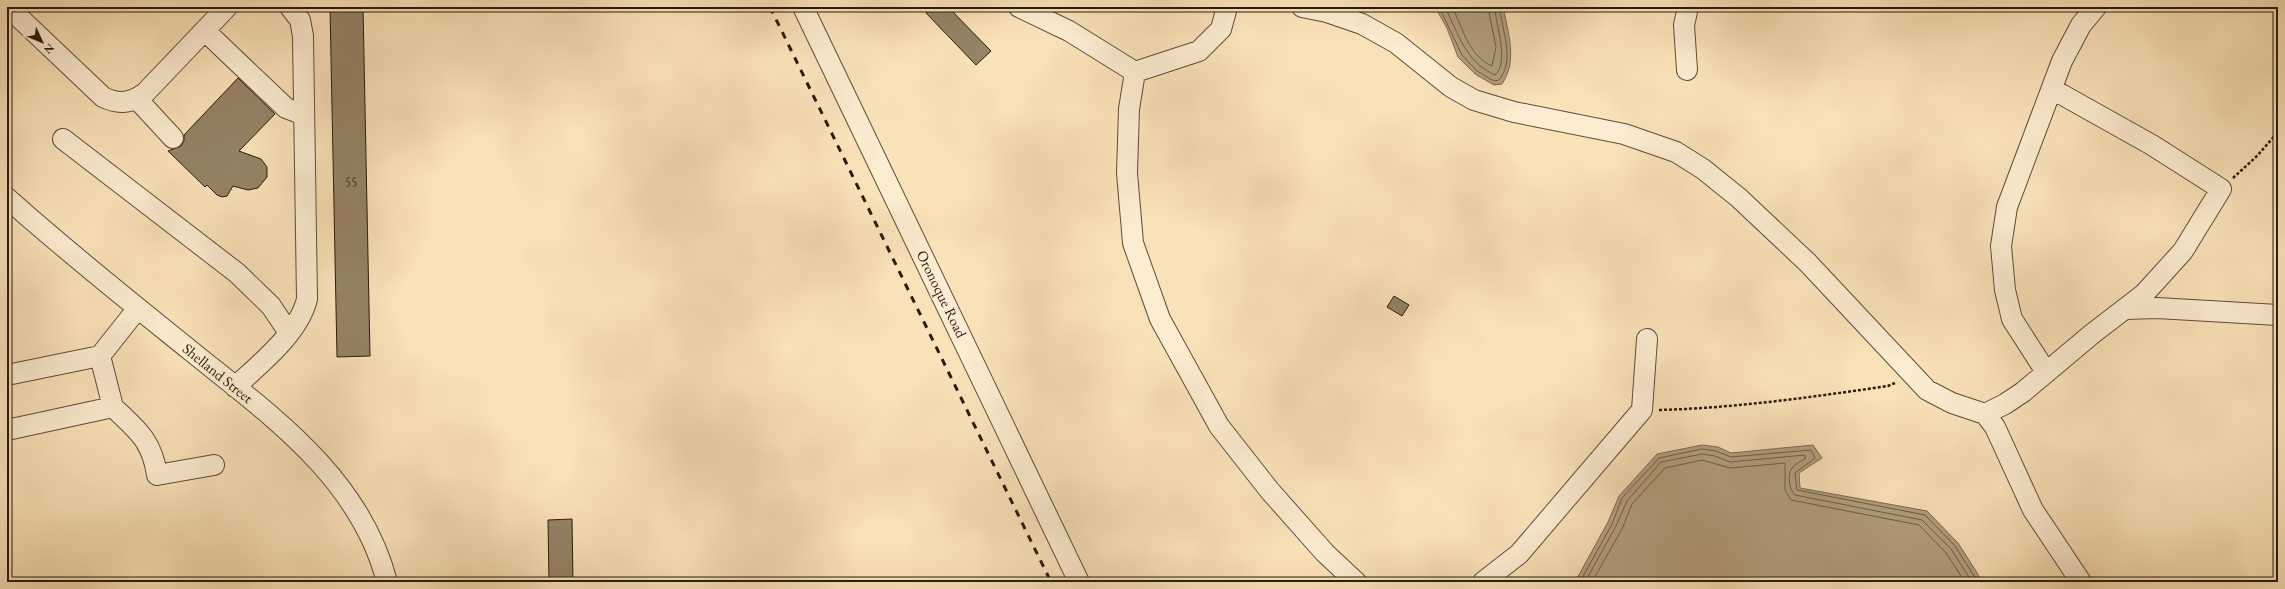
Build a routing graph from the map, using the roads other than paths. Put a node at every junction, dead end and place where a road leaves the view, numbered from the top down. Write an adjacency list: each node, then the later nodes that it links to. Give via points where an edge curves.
1 (8, 7): 14 (street, via 103,97 118,102)
2 (227, 7): 10 (street)
3 (290, 7): 15 (street, via 297,14 302,28)
4 (803, 7): 33 (street, Oronoque Road)
5 (1019, 7): 12 (street, via 1069,32)
6 (1226, 7): 12 (street, via 1221,29 1199,51)
7 (1302, 7): 29 (street, via 1327,12 1369,28 1396,43 1452,87 1474,100 1514,112 1624,134 1676,152 1703,168 1808,263 1911,375 1933,393 1952,403)
8 (1686, 7): 11 (street, via 1684,24)
9 (2096, 7): 13 (street, via 2081,25 2062,61)
10 (205, 31): 14 (street); 15 (street, via 286,108)
11 (1688, 70)
12 (1134, 72): 34 (street, via 1129,109 1127,173 1133,243 1160,319 1219,426 1275,497 1325,553)
13 (2052, 89): 20 (street, via 2152,145 2221,189 2183,251 2144,294); 25 (street, via 2007,206 2001,246 2004,290 2012,319)
14 (137, 99): 16 (street)
15 (304, 115): 22 (street, via 308,290 302,314)
16 (173, 138)
17 (64, 139): 22 (street, via 237,273 271,306)
18 (7, 198): 19 (street, Shelland Street)
19 (138, 308): 24 (street); 27 (street, Shelland Street)
20 (2126, 309): 21 (street, via 2157,308); 25 (street)
21 (2278, 315)
22 (289, 332): 27 (street)
23 (1647, 339): 35 (street, via 1642,410 1518,554)
24 (100, 356): 26 (street); 28 (street)
25 (2046, 372): 29 (street, via 2005,404)
26 (7, 375)
27 (235, 387): 32 (street, Shelland Street, via 294,436 329,472 368,530)
28 (112, 407): 30 (street); 31 (street, via 145,438 155,459 157,475)
29 (1984, 414): 36 (street, via 1995,427 2033,510)
30 (7, 430)
31 (214, 465)
32 (386, 582)
33 (1078, 582)
34 (1356, 582)
35 (1482, 582)
36 (2081, 582)

